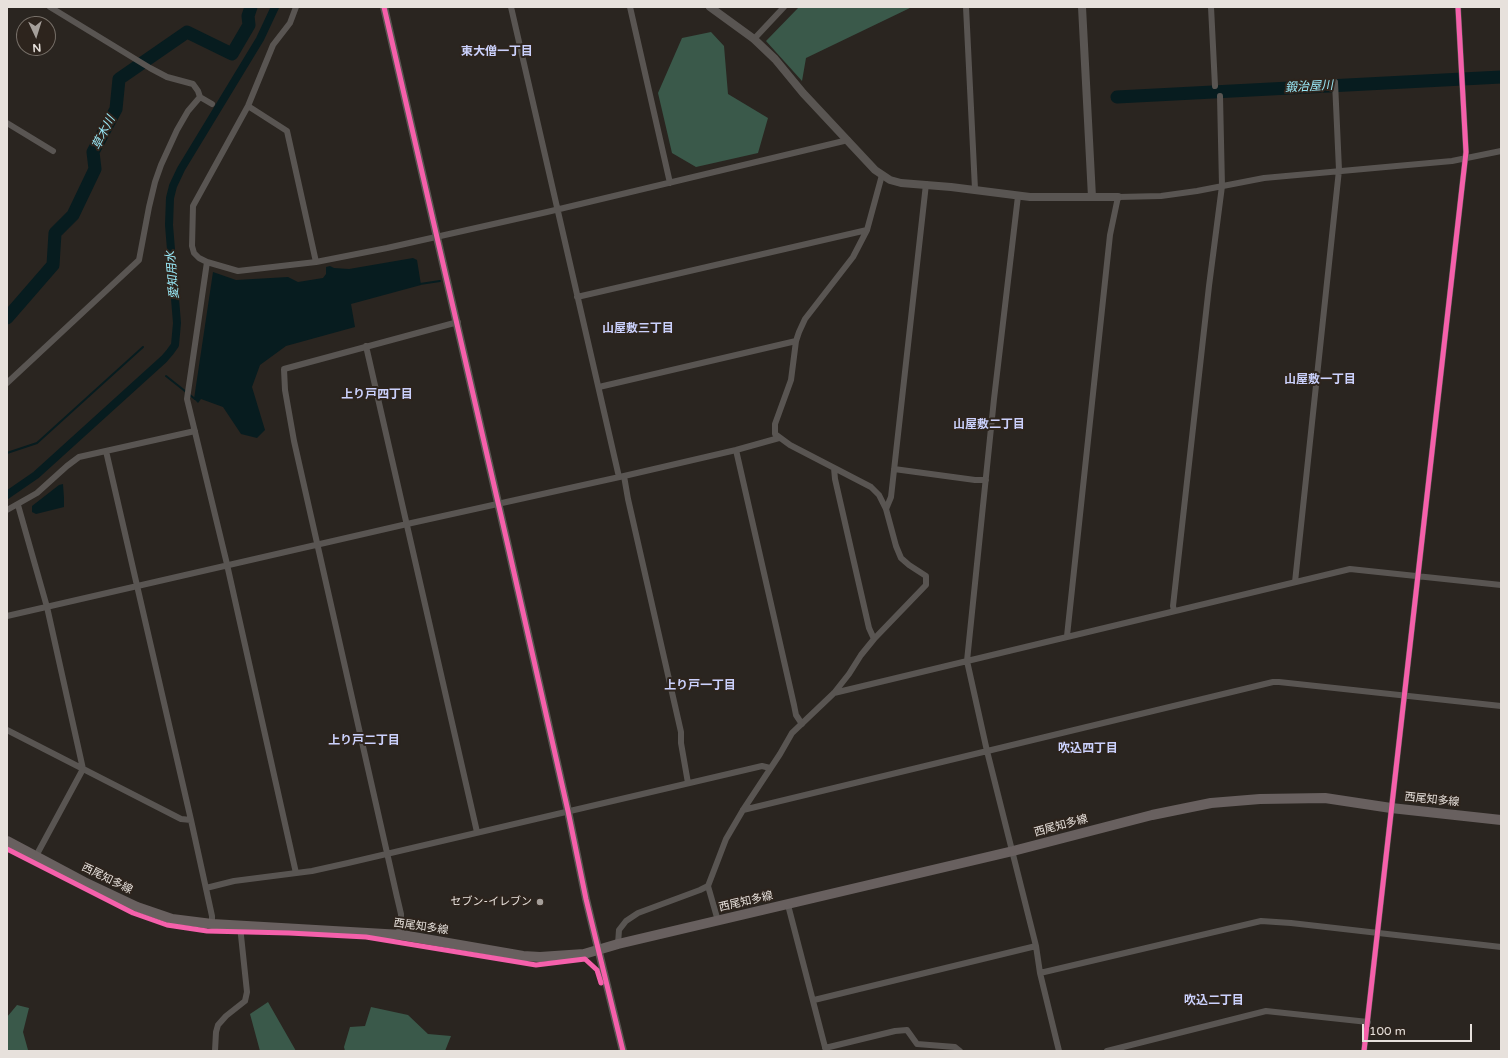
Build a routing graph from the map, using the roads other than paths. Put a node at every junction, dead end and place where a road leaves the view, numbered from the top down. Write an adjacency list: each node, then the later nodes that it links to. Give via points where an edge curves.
1 (50, 7): 15 (street, via 150,68 167,77 193,84)
2 (296, 7): 18 (street, via 290,23 272,45)
3 (384, 7): 35 (street)
4 (511, 7): 33 (street)
5 (630, 7): 26 (street)
6 (710, 7): 12 (street)
7 (784, 7): 12 (street)
8 (966, 7): 29 (street)
9 (1082, 7): 31 (street)
10 (1211, 7): 13 (street)
11 (1458, 7): 23 (street, via 1466,152)
12 (754, 39): 20 (street)
13 (1215, 86)
14 (1335, 86): 24 (street)
15 (200, 96): 17 (street); 42 (street, via 188,111 161,165 140,260)
16 (1220, 96): 28 (street)
17 (212, 104)
18 (248, 106): 36 (street, via 193,206 192,246 194,253); 37 (street, via 286,131)
19 (7, 122): 21 (street)
20 (848, 140): 25 (street); 26 (street)
21 (53, 151)
22 (1501, 151): 23 (street)
23 (1464, 159): 24 (street); 59 (street)
24 (1338, 170): 28 (street, via 1264,178); 60 (street)
25 (882, 175): 27 (street, via 901,183); 34 (street)
26 (670, 183): 33 (street)
27 (926, 184): 29 (street); 49 (street)
28 (1222, 186): 32 (street, via 1161,196); 64 (street)
29 (975, 189): 30 (street)
30 (1018, 196): 31 (street); 51 (street)
31 (1092, 197): 32 (street)
32 (1118, 197): 66 (street, via 1109,242)
33 (557, 208): 35 (street); 38 (street)
34 (867, 230): 38 (street); 40 (street, via 854,256 805,319)
35 (437, 236): 37 (street); 39 (street)
36 (208, 262): 37 (street, via 238,270); 44 (street, via 187,399)
37 (316, 262)
38 (577, 297): 43 (street)
39 (458, 322): 41 (street); 52 (street)
40 (796, 341): 43 (street); 45 (street, via 791,380 775,424 774,434)
41 (366, 346): 56 (street); 57 (street, via 284,368 294,441)
42 (7, 383)
43 (599, 387): 50 (street)
44 (195, 430): 46 (street); 58 (street)
45 (779, 438): 47 (street); 48 (street)
46 (106, 450): 53 (street, via 79,457 38,493); 62 (street)
47 (736, 450): 50 (street); 72 (street, via 796,715)
48 (834, 468): 54 (street, via 871,487 879,495); 67 (street, via 869,628)
49 (894, 469): 51 (street); 54 (street, via 891,497)
50 (622, 477): 52 (street); 77 (street, via 681,732)
51 (986, 480): 68 (street)
52 (498, 504): 56 (street); 80 (street)
53 (18, 505): 55 (street); 63 (street)
54 (886, 509): 67 (street, via 901,558 926,576 926,585)
55 (7, 510)
56 (407, 524): 57 (street); 83 (street)
57 (317, 544): 58 (street); 86 (street)
58 (226, 565): 62 (street); 88 (street)
59 (1418, 578): 60 (street, via 1350,569); 61 (street); 70 (street)
60 (1295, 582): 64 (street)
61 (1501, 585)
62 (137, 586): 63 (street); 81 (street)
63 (47, 607): 65 (street); 76 (street)
64 (1174, 611): 66 (street)
65 (7, 616)
66 (1067, 636): 68 (street)
67 (874, 639): 69 (street)
68 (967, 662): 69 (street); 74 (street)
69 (834, 693): 72 (street)
70 (1405, 695): 71 (street); 74 (street, via 1273,682); 78 (street)
71 (1501, 706)
72 (802, 724): 75 (street, via 792,733)
73 (7, 730): 76 (street)
74 (987, 751): 79 (street); 85 (street)
75 (770, 768): 77 (street, via 762,766); 79 (street)
76 (83, 769): 81 (street, via 181,819); 87 (street)
77 (688, 783): 80 (street)
78 (1392, 808): 82 (main road, 西尾知多線); 85 (main road, 西尾知多線, via 1325,798 1260,799 1211,804 1152,815); 95 (street)
79 (743, 810): 89 (street, via 726,839)
80 (568, 811): 83 (street); 100 (street)
81 (191, 820): 90 (street)
82 (1501, 820)
83 (477, 832): 86 (street)
84 (7, 841): 87 (main road, 西尾知多線)
85 (1013, 851): 91 (main road, 西尾知多線); 98 (street)
86 (387, 854): 88 (street); 96 (street, via 401,914 399,931)
87 (36, 856): 93 (main road, 西尾知多線, via 137,908 172,919)
88 (296, 873): 90 (street, via 234,881)
89 (708, 886): 92 (street); 97 (street, via 638,913 626,921 619,930)
90 (206, 888): 93 (street)
91 (788, 905): 92 (main road, 西尾知多線); 102 (street)
92 (718, 921): 97 (main road, 西尾知多線)
93 (212, 924): 94 (main road, 西尾知多線)
94 (240, 926): 96 (main road, 西尾知多線); 105 (street, via 248,992 245,1001 218,1025)
95 (1377, 933): 99 (street); 101 (street, via 1291,922 1261,921); 103 (street)
96 (402, 935): 100 (main road, 西尾知多線, via 523,956 559,956)
97 (618, 944): 100 (main road, 西尾知多線)
98 (1036, 946): 101 (street); 102 (street)
99 (1501, 947)
100 (599, 950): 106 (street)
101 (1040, 973): 108 (street)
102 (814, 1000): 104 (street)
103 (1368, 1022): 109 (street, via 1266,1011); 110 (street)
104 (826, 1050): 107 (street, via 907,1030 917,1044 955,1047)
105 (215, 1051)
106 (623, 1051)
107 (960, 1051)
108 (1059, 1051)
109 (1107, 1051)
110 (1364, 1051)

